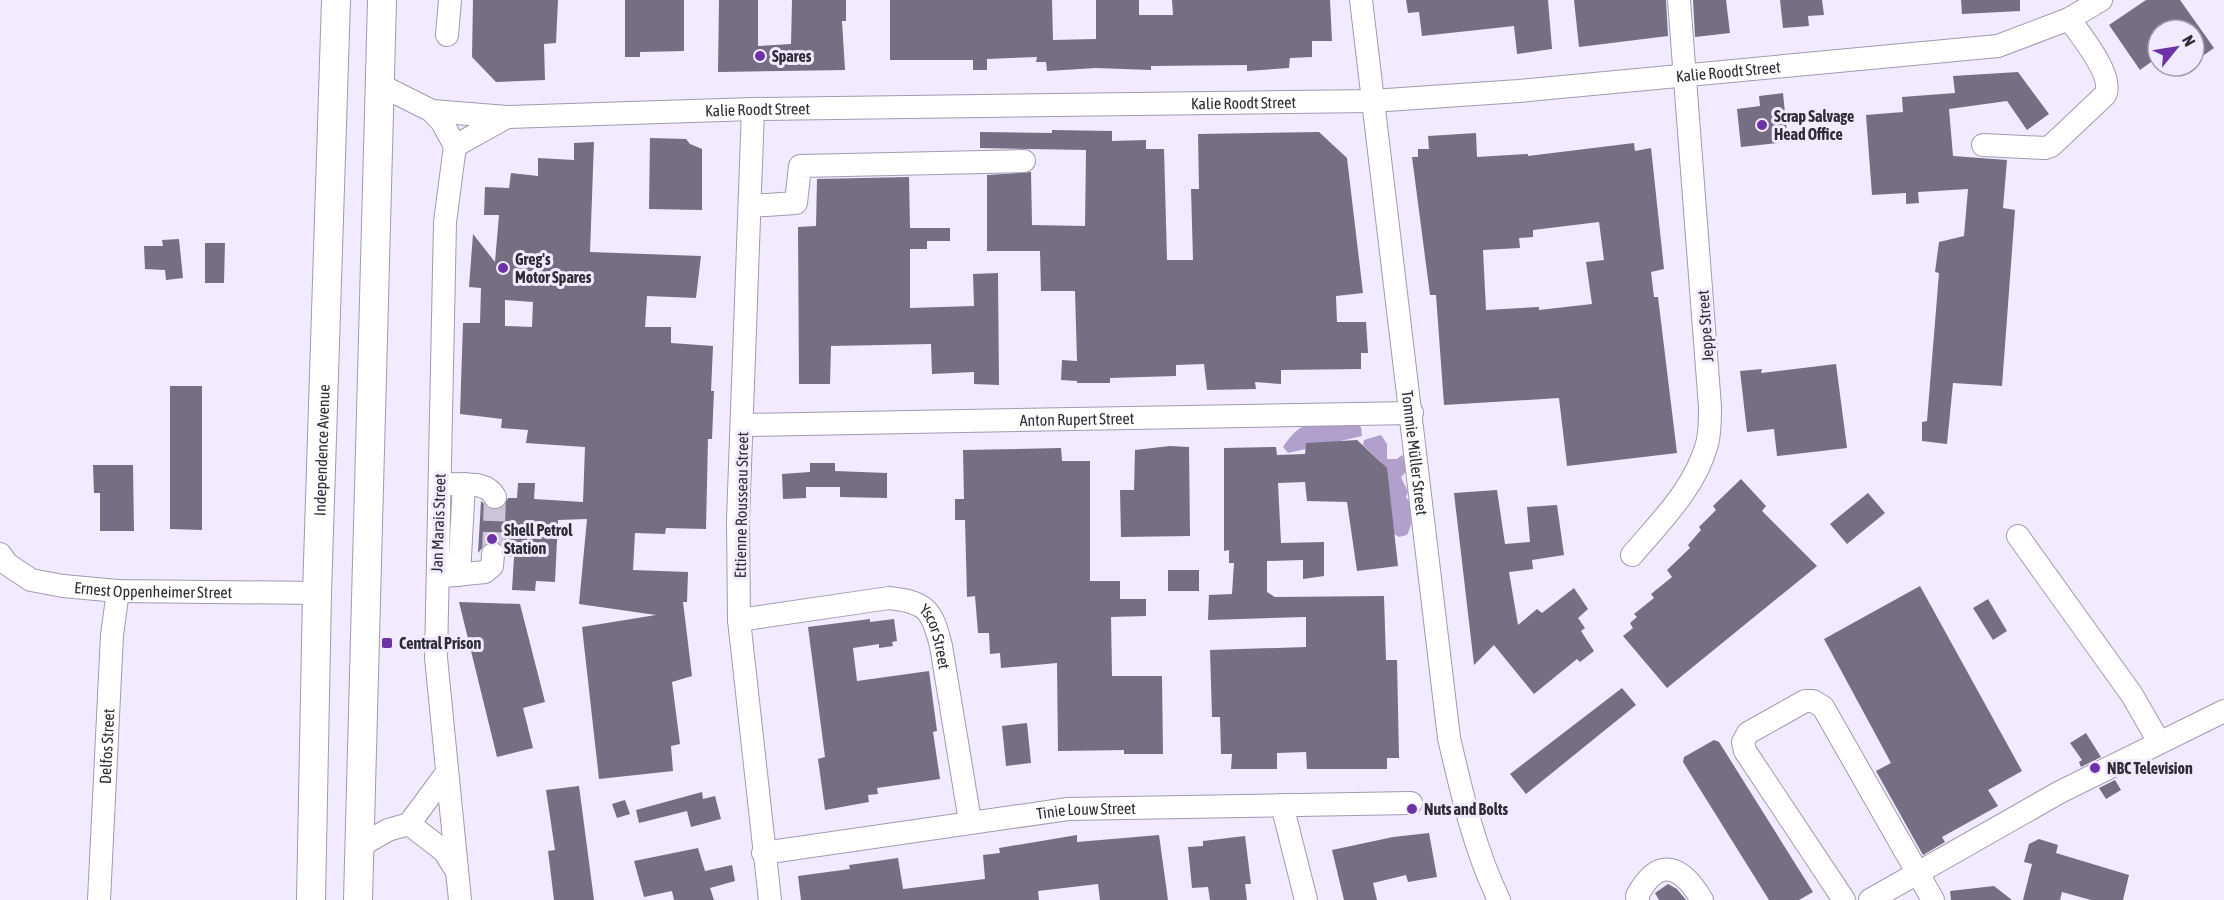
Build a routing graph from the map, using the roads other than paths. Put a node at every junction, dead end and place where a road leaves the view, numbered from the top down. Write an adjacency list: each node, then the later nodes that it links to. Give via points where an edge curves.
1 (336, 0): 31 (main road, Independence Avenue)
2 (382, 0): 10 (main road)
3 (450, 0): 8 (street)
4 (1361, 0): 11 (street, Tommie Müller Street)
5 (1679, 0): 9 (street, Jeppe Street)
6 (2101, 0): 7 (street, Kalie Roodt Street)
7 (2069, 19): 9 (street, Kalie Roodt Street, via 1998,46); 15 (street, via 2103,69 2105,95 2051,146)
8 (447, 35)
9 (1686, 73): 11 (street, Kalie Roodt Street, via 1518,91); 27 (street, Jeppe Street, via 1710,407 1708,441 1699,468 1683,495)
10 (380, 85): 13 (street, Kalie Roodt Street); 41 (main road)
11 (1372, 101): 12 (street, Kalie Roodt Street); 19 (street, Tommie Müller Street)
12 (753, 109): 14 (street, Kalie Roodt Street); 18 (street, Ettienne Rousseau Street)
13 (432, 111): 14 (street, Kalie Roodt Street); 16 (street)
14 (507, 117): 16 (street)
15 (1983, 144)
16 (455, 146): 21 (street, Jan Marais Street, via 445,222)
17 (1024, 161): 18 (street, via 800,166 796,203)
18 (750, 206): 20 (street, Ettienne Rousseau Street)
19 (1412, 413): 20 (street, Anton Rupert Street); 53 (street, Tommie Müller Street, via 1449,738 1472,832)
20 (743, 425): 32 (street, Ettienne Rousseau Street, via 738,520)
21 (440, 483): 22 (street); 29 (street, Jan Marais Street)
22 (464, 484): 23 (street, via 487,487); 28 (street)
23 (495, 497)
24 (2019, 536): 34 (street, via 2132,695)
25 (0, 554): 30 (street, Ernest Oppenheimer Street, via 7,564 31,580)
26 (493, 554): 28 (street, via 489,570)
27 (1632, 555)
28 (459, 575): 29 (street)
29 (436, 577): 35 (street, Jan Marais Street, via 436,658)
30 (118, 591): 31 (street, Ernest Oppenheimer Street); 46 (street, Delfos Street, via 112,635)
31 (317, 593): 40 (main road, Independence Avenue)
32 (739, 620): 38 (street, Yscor Street, via 889,598 912,600 926,608 935,621 941,646); 42 (street, Ettienne Rousseau Street)
33 (2224, 711): 34 (street)
34 (2159, 742): 44 (street, via 2060,792)
35 (446, 774): 39 (street); 43 (street, Jan Marais Street)
36 (1411, 803): 37 (street, Tinie Louw Street)
37 (1282, 805): 38 (street, Tinie Louw Street, via 1068,809); 52 (street)
38 (970, 821): 42 (street, Tinie Louw Street)
39 (409, 824): 41 (street, via 388,830); 43 (street, via 444,850)
40 (312, 840): 47 (main road); 48 (main road, Independence Avenue)
41 (360, 846): 49 (main road)
42 (763, 853): 51 (street, Ettienne Rousseau Street)
43 (457, 871): 50 (street, Jan Marais Street)
44 (1918, 874): 45 (street); 56 (street, via 1823,707 1805,701 1748,734 1743,742 1745,751); 57 (street)
45 (1885, 897)
46 (99, 900)
47 (303, 900)
48 (311, 900)
49 (358, 900)
50 (460, 900)
51 (770, 900)
52 (1306, 900)
53 (1499, 900)
54 (1638, 900): 55 (street, via 1643,884 1667,869 1679,871 1690,880)
55 (1702, 900)
56 (1844, 900)
57 (1933, 900)

